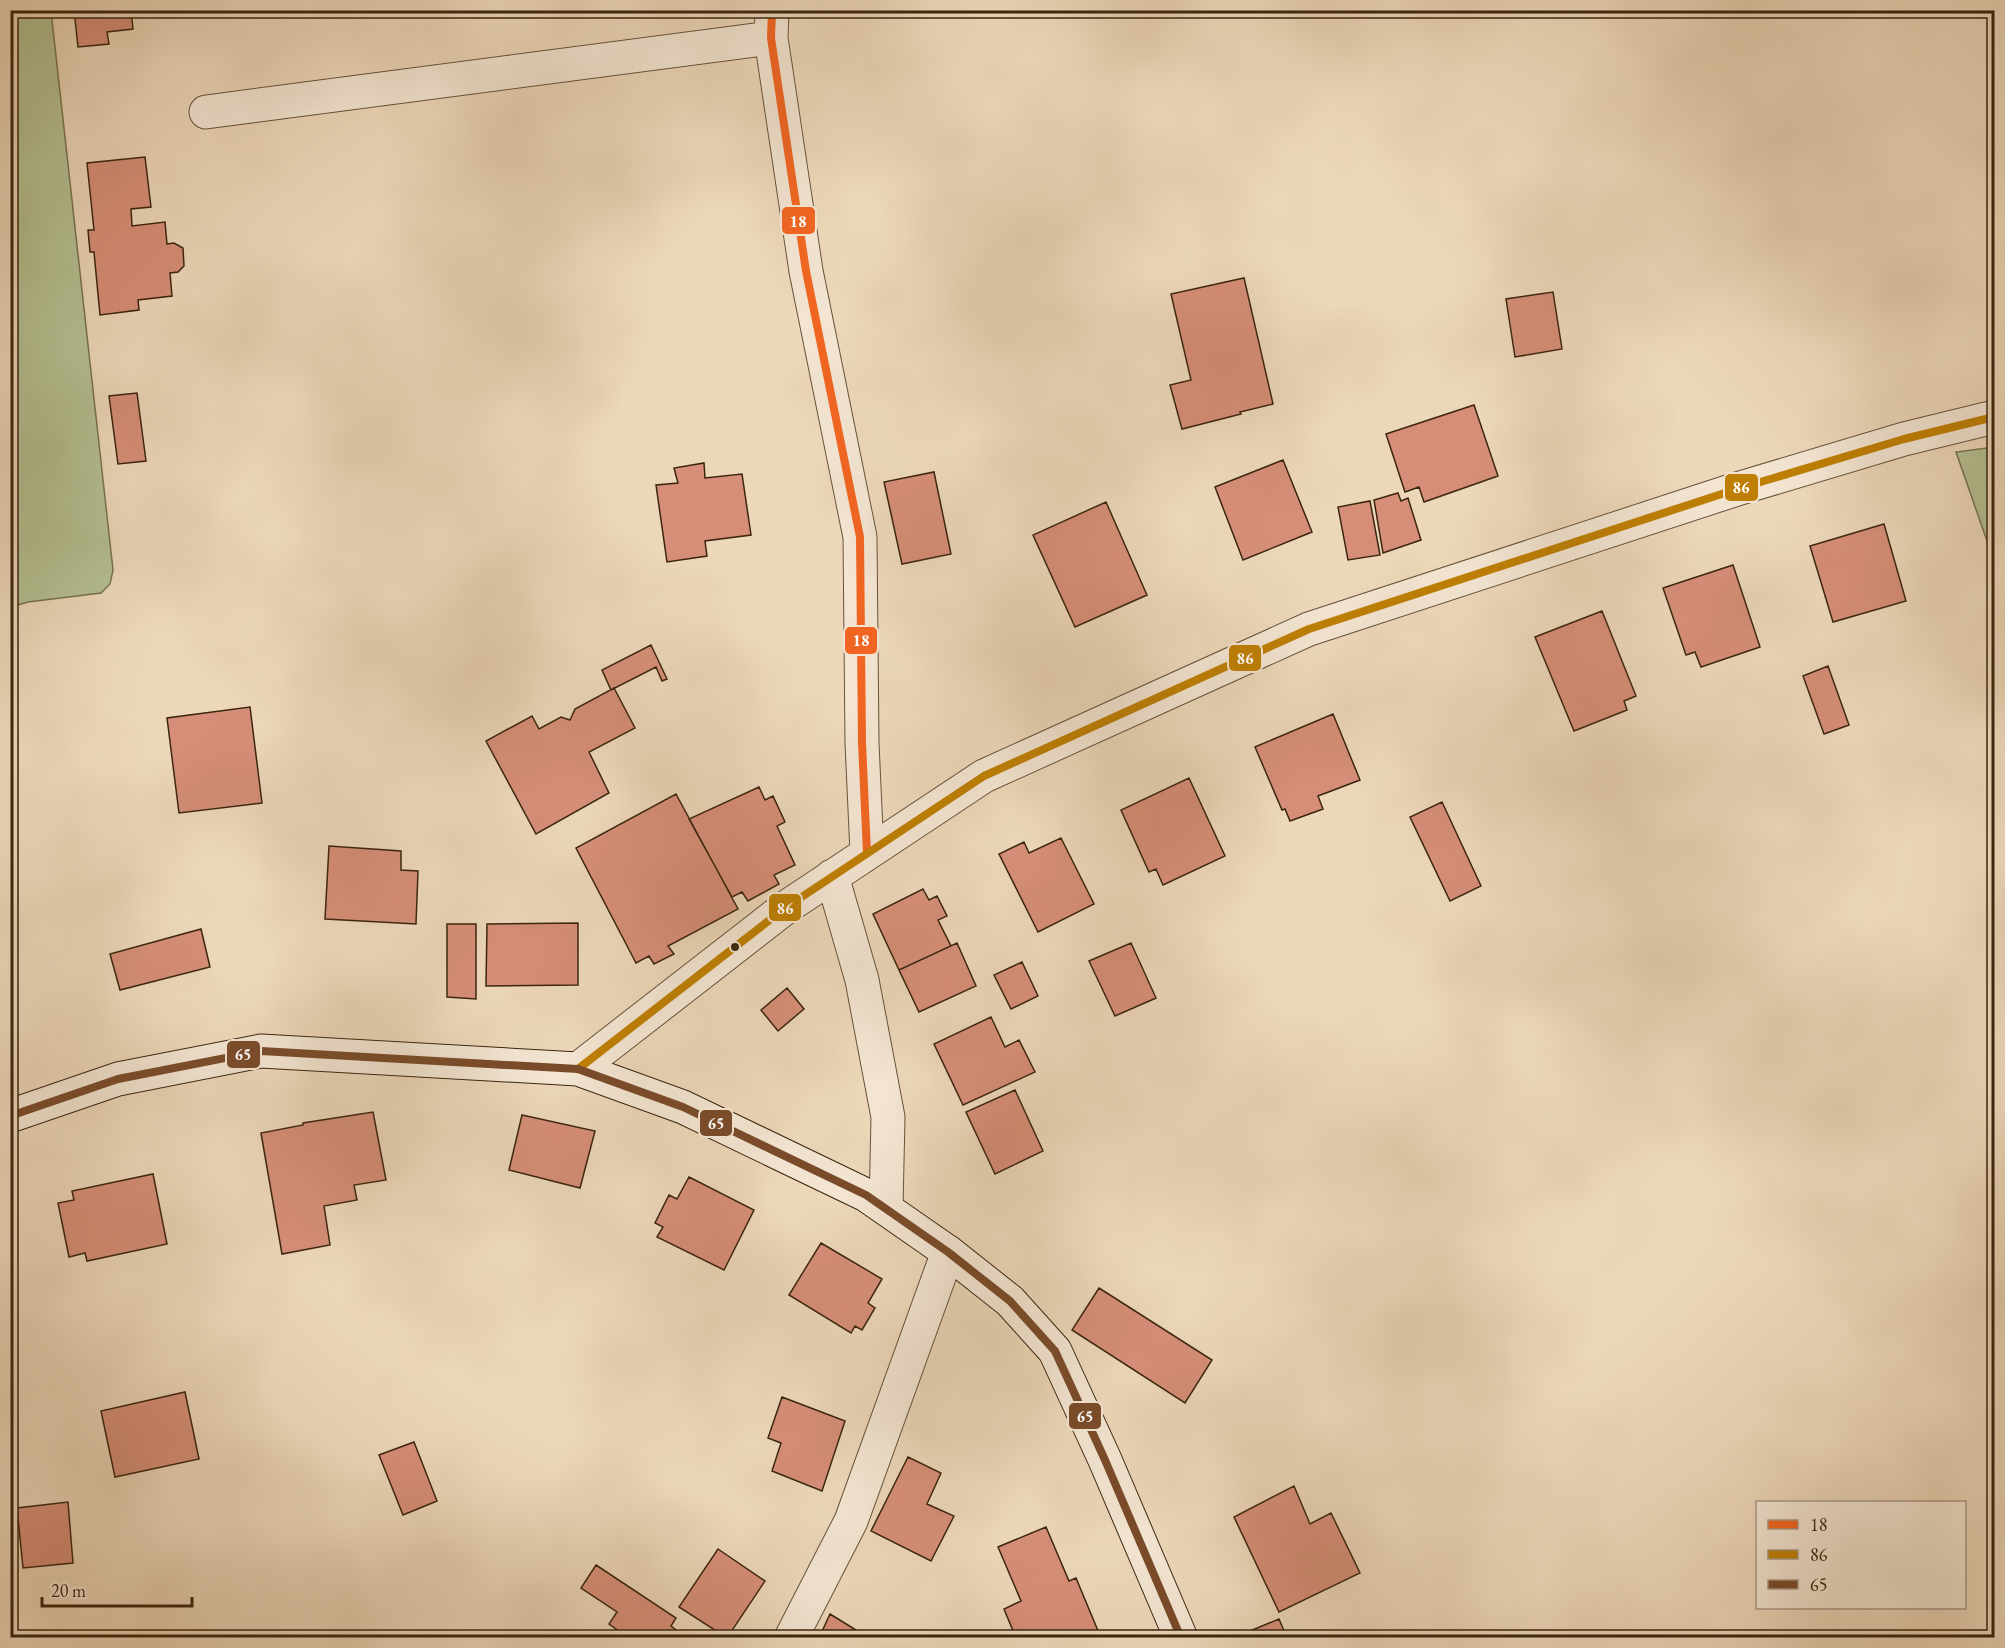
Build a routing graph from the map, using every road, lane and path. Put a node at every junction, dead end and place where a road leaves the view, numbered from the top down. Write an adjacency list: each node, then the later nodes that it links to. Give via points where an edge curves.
1 (772, 24): 2 (street); 4 (street, via 806,271 860,537)
2 (206, 112)
3 (1995, 417): 4 (street, via 1904,439 1748,486 1309,629 984,776)
4 (867, 853): 5 (street)
5 (832, 876): 6 (street, via 784,908); 8 (street, via 862,980 888,1117)
6 (578, 1069): 7 (street, via 261,1051 118,1079); 8 (street, via 683,1107)
7 (10, 1116)
8 (885, 1208): 9 (street)
9 (948, 1252): 10 (street, via 851,1521); 11 (street, via 1010,1301 1055,1351)
10 (791, 1638)
11 (1181, 1638)

